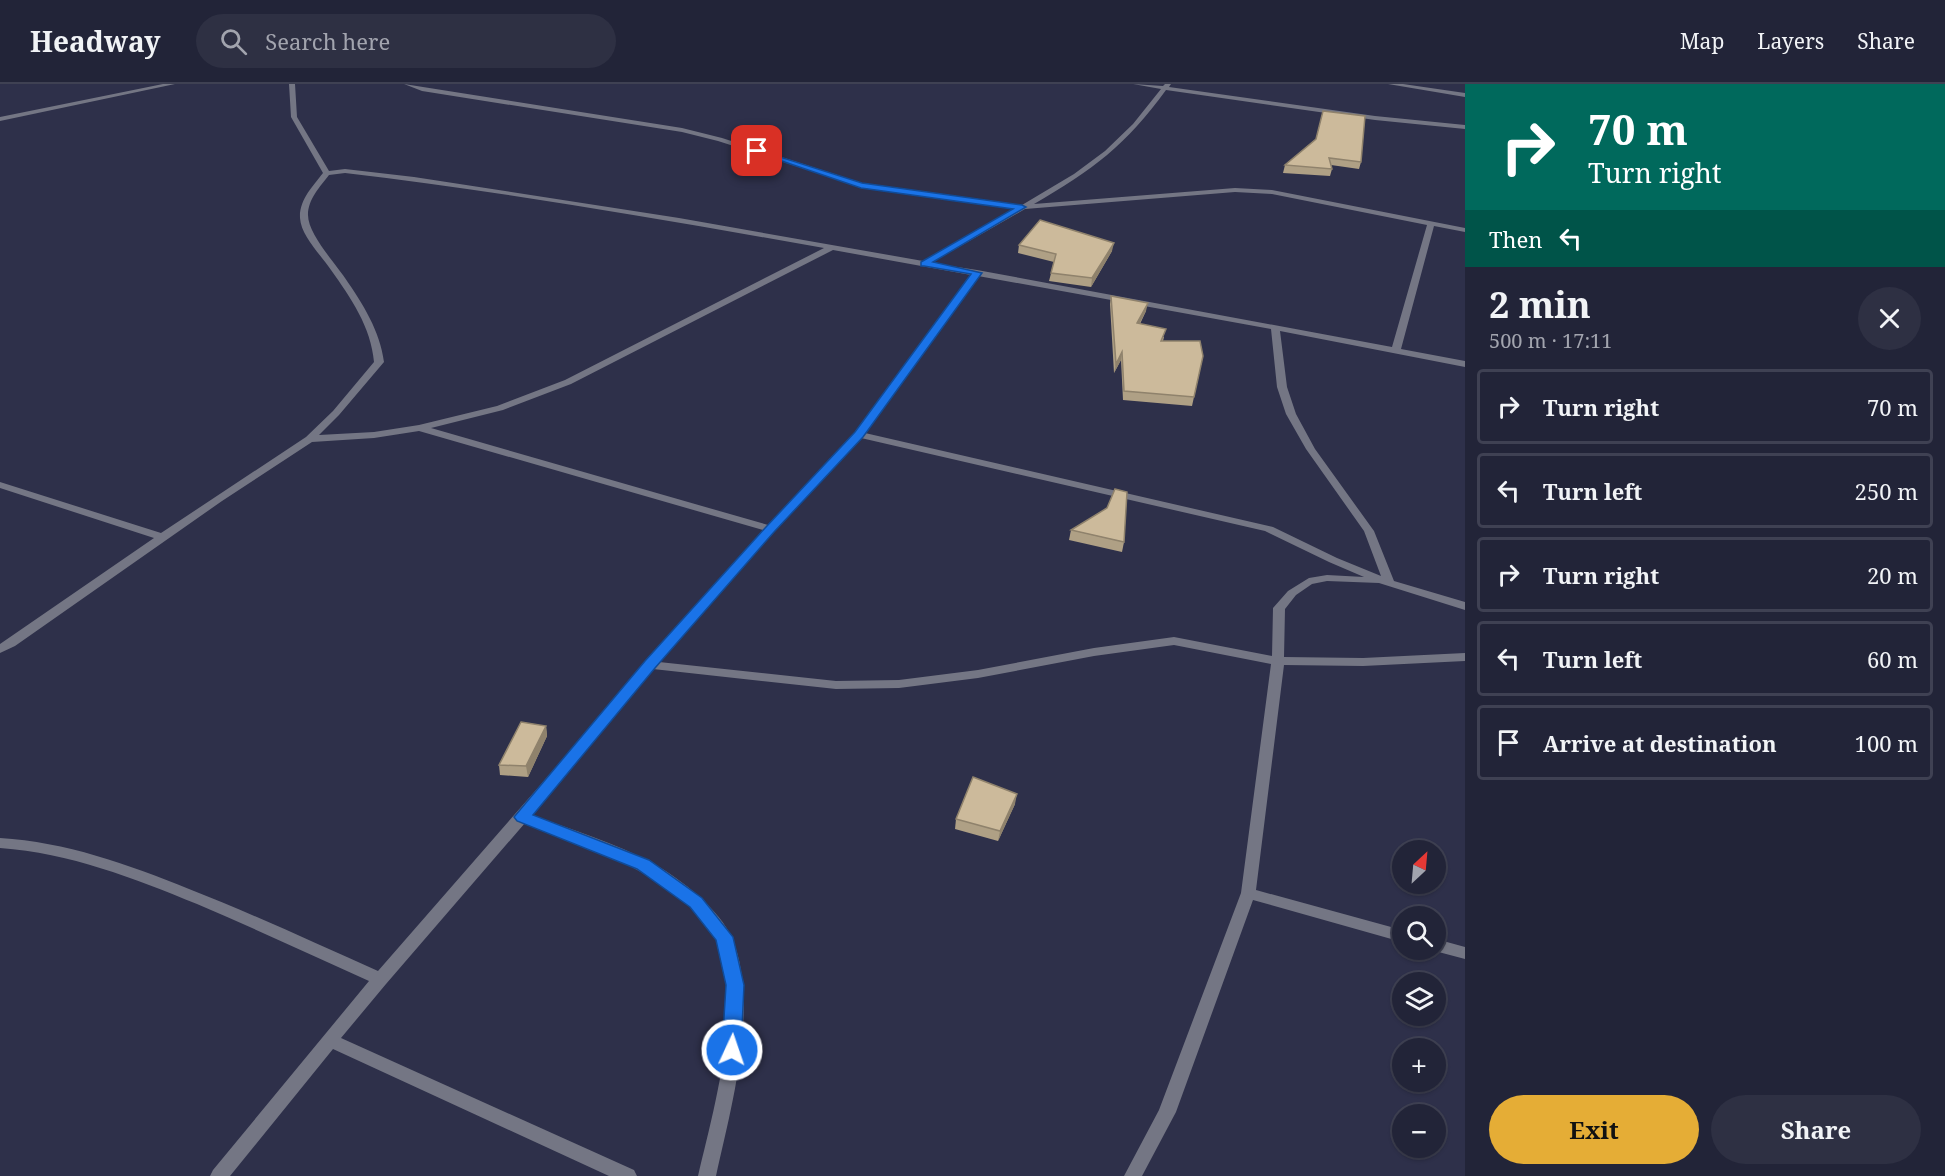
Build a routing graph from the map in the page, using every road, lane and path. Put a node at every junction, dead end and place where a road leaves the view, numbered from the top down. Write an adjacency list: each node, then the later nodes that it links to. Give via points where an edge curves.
1 (172, 84): 8 (street)
2 (292, 84): 10 (street, via 294,117)
3 (407, 84): 11 (street, via 682,130 861,185)
4 (1136, 84): 6 (street)
5 (1391, 84): 7 (street)
6 (1166, 86): 9 (street, via 1375,118); 11 (street, via 1148,113 1098,160)
7 (1465, 95)
8 (0, 119)
9 (1465, 127)
10 (327, 173): 14 (street, via 345,171 425,181); 22 (street, via 307,201 304,219 363,314 379,362)
11 (1022, 207): 12 (street, via 1235,189 1272,192); 15 (street)
12 (1431, 225): 13 (street); 18 (street)
13 (1465, 230)
14 (833, 247): 15 (street); 20 (street, via 568,382 500,408)
15 (924, 264): 16 (street)
16 (977, 273): 17 (street); 21 (street)
17 (1275, 327): 18 (street); 26 (street, via 1284,394 1301,434 1370,532)
18 (1396, 350): 19 (street)
19 (1465, 364)
20 (418, 428): 22 (street); 24 (street)
21 (859, 435): 24 (street); 26 (street, via 1269,529)
22 (310, 439): 25 (street)
23 (0, 485): 25 (street)
24 (770, 529): 31 (street)
25 (164, 538): 28 (street)
26 (1389, 583): 27 (street); 30 (street, via 1327,578 1309,581 1280,608)
27 (1465, 606)
28 (4, 644)
29 (1465, 657): 30 (street)
30 (1278, 661): 31 (street, via 1174,641 978,674 899,684 836,685); 34 (street)
31 (650, 665): 32 (street)
32 (522, 817): 38 (street); 42 (street, via 643,865 696,903 724,937 735,985 730,1071)
33 (0, 843): 38 (street, via 22,843 124,868 221,906)
34 (1248, 893): 35 (street); 43 (street, via 1167,1112)
35 (1392, 933)
36 (1446, 948): 37 (street)
37 (1465, 953)
38 (380, 979): 39 (street)
39 (329, 1040): 40 (street); 41 (street)
40 (219, 1176)
41 (628, 1176)
42 (707, 1176)
43 (1133, 1176)

